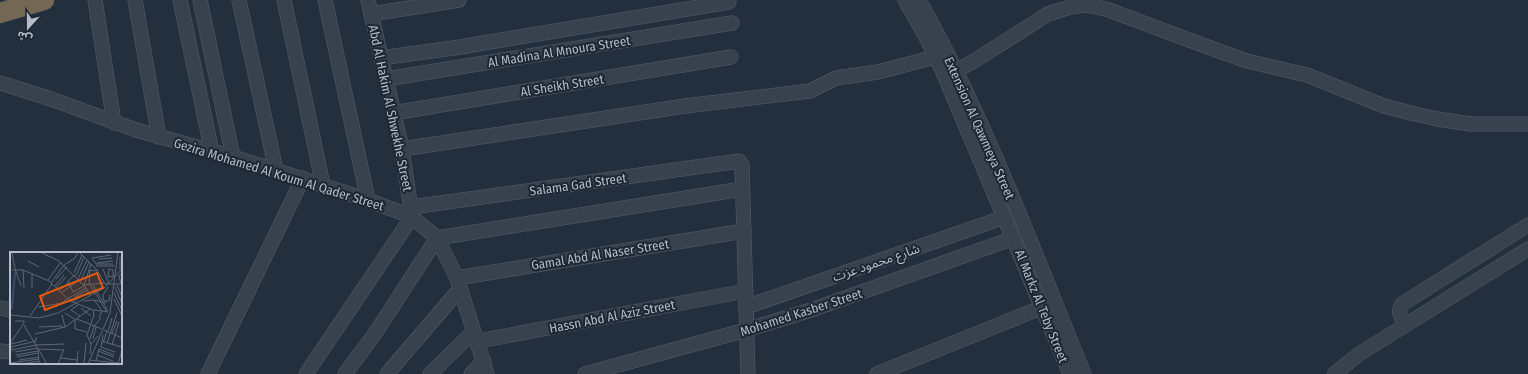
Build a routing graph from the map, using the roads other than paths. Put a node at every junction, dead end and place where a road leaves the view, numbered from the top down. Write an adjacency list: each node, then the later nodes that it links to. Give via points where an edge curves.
1 (44, 0): 14 (highway)
2 (95, 0): 24 (street)
3 (135, 0): 26 (street)
4 (180, 0): 28 (street)
5 (200, 0): 29 (street)
6 (239, 0): 30 (street)
7 (284, 0): 32 (street)
8 (325, 0): 34 (street)
9 (368, 0): 15 (street, Abd Al Hakim Al Shwekhe Street)
10 (459, 0): 15 (street)
11 (905, 0): 18 (street, Extension Al Qawmeya Street)
12 (919, 0): 20 (street, Extension Al Qawmeya Street)
13 (729, 2): 19 (street)
14 (0, 13)
15 (371, 14): 19 (street, Abd Al Hakim Al Shwekhe Street)
16 (732, 23): 21 (street, Al Madina Al Mnoura Street)
17 (731, 57): 23 (street, Al Sheikh Street)
18 (935, 57): 27 (street, via 878,72 836,78 810,91 685,106); 36 (street, Extension Al Qawmeya Street)
19 (381, 58): 21 (street, Abd Al Hakim Al Shwekhe Street)
20 (956, 71): 25 (street, via 1048,14 1086,5 1106,9 1247,61 1307,75 1384,106 1471,124); 42 (street, Extension Al Qawmeya Street)
21 (386, 79): 23 (street, Abd Al Hakim Al Shwekhe Street)
22 (0, 83): 24 (street, Gezira Mohamed Al Koum Al Qader Street)
23 (393, 113): 27 (street, Abd Al Hakim Al Shwekhe Street)
24 (114, 123): 26 (street, Gezira Mohamed Al Koum Al Qader Street)
25 (1528, 124)
26 (159, 137): 28 (street, Gezira Mohamed Al Koum Al Qader Street)
27 (402, 149): 35 (street, Abd Al Hakim Al Shwekhe Street)
28 (212, 152): 29 (street, Gezira Mohamed Al Koum Al Qader Street)
29 (233, 157): 30 (street, Gezira Mohamed Al Koum Al Qader Street)
30 (276, 170): 31 (street, Gezira Mohamed Al Koum Al Qader Street)
31 (303, 178): 32 (street, Gezira Mohamed Al Koum Al Qader Street); 55 (street)
32 (323, 185): 34 (street, Gezira Mohamed Al Koum Al Qader Street)
33 (742, 188): 35 (street, Salama Gad Street, via 742,165 737,161); 38 (street); 39 (street)
34 (368, 200): 35 (street, Gezira Mohamed Al Koum Al Qader Street)
35 (412, 212): 39 (street, Gezira Mohamed Al Koum Al Qader Street); 56 (street)
36 (1005, 217): 40 (street, Extension Al Qawmeya Street); 45 (street, شارع محمود عزت)
37 (1528, 224): 49 (street, via 1402,304 1400,314)
38 (744, 231): 43 (street, Gamal Abd Al Naser Street); 44 (street)
39 (437, 238): 43 (street, Gezira Mohamed Al Koum Al Qader Street); 57 (street, via 376,332)
40 (1014, 238): 46 (street, Al Markz Al Teby Street); 50 (street, Mohamed Kasber Street, via 814,309)
41 (1528, 249): 49 (street)
42 (1036, 258): 65 (street, Al Markz Al Teby Street)
43 (458, 284): 51 (street, Gezira Mohamed Al Koum Al Qader Street); 58 (street)
44 (746, 291): 45 (street); 51 (street, Hassn Abd Al Aziz Street)
45 (746, 307): 50 (street)
46 (1043, 307): 63 (street); 64 (street, Al Markz Al Teby Street)
47 (0, 308): 48 (street)
48 (10, 310)
49 (1405, 325): 66 (street, via 1359,354)
50 (746, 330): 61 (street, Mohamed Kasber Street); 62 (street)
51 (476, 336): 54 (street, Gezira Mohamed Al Koum Al Qader Street); 59 (street)
52 (0, 351): 53 (street)
53 (10, 352)
54 (485, 367): 60 (street)
55 (208, 374)
56 (306, 374)
57 (345, 374)
58 (387, 374)
59 (430, 374)
60 (472, 374)
61 (585, 374)
62 (748, 374)
63 (877, 374)
64 (1070, 374)
65 (1084, 374)
66 (1334, 374)

